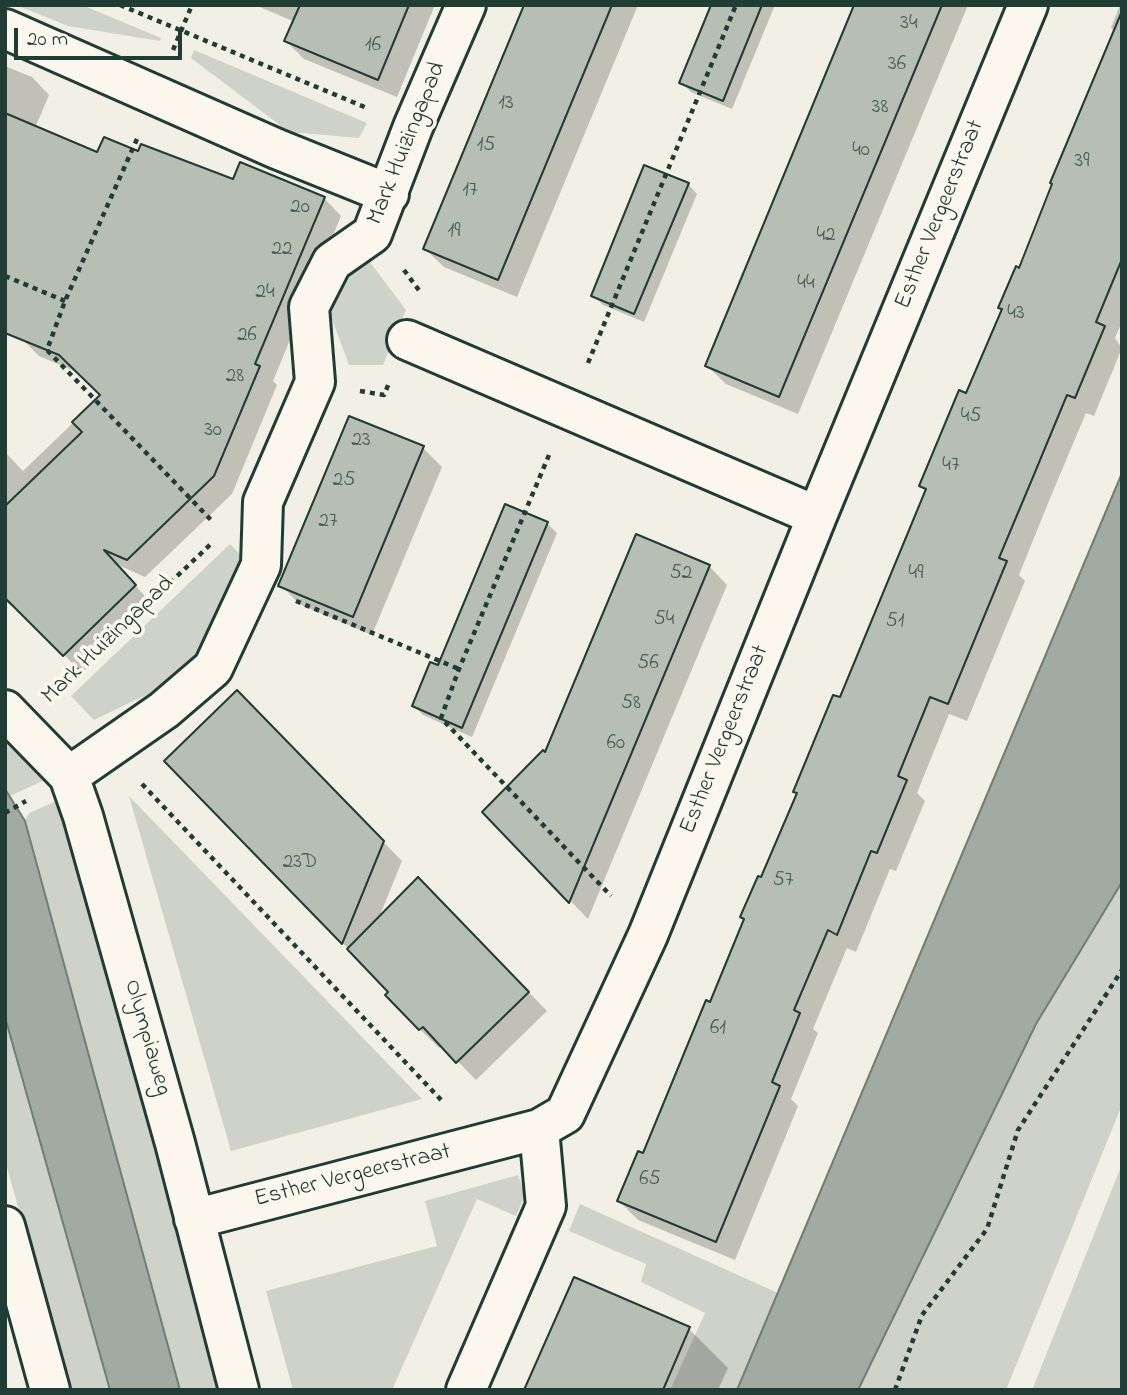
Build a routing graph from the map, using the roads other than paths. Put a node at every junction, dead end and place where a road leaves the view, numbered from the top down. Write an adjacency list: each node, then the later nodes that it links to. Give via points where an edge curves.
1 (466, 5): 4 (street, Mark Huizingapad)
2 (1028, 5): 6 (street, Esther Vergeerstraat)
3 (5, 29): 4 (street)
4 (388, 194): 8 (street, Mark Huizingapad, via 372,234 332,262 309,307 315,382 263,502 261,565 214,668 164,710)
5 (407, 340): 6 (street)
6 (817, 516): 9 (street, Esther Vergeerstraat, via 648,935 565,1114)
7 (12, 718): 8 (street, Olympiaweg)
8 (69, 776): 10 (street, Olympiaweg)
9 (539, 1129): 10 (street, Esther Vergeerstraat); 14 (street, via 546,1206)
10 (194, 1219): 13 (street, Olympiaweg)
11 (5, 1226): 12 (street)
12 (50, 1390)
13 (239, 1390)
14 (466, 1390)

